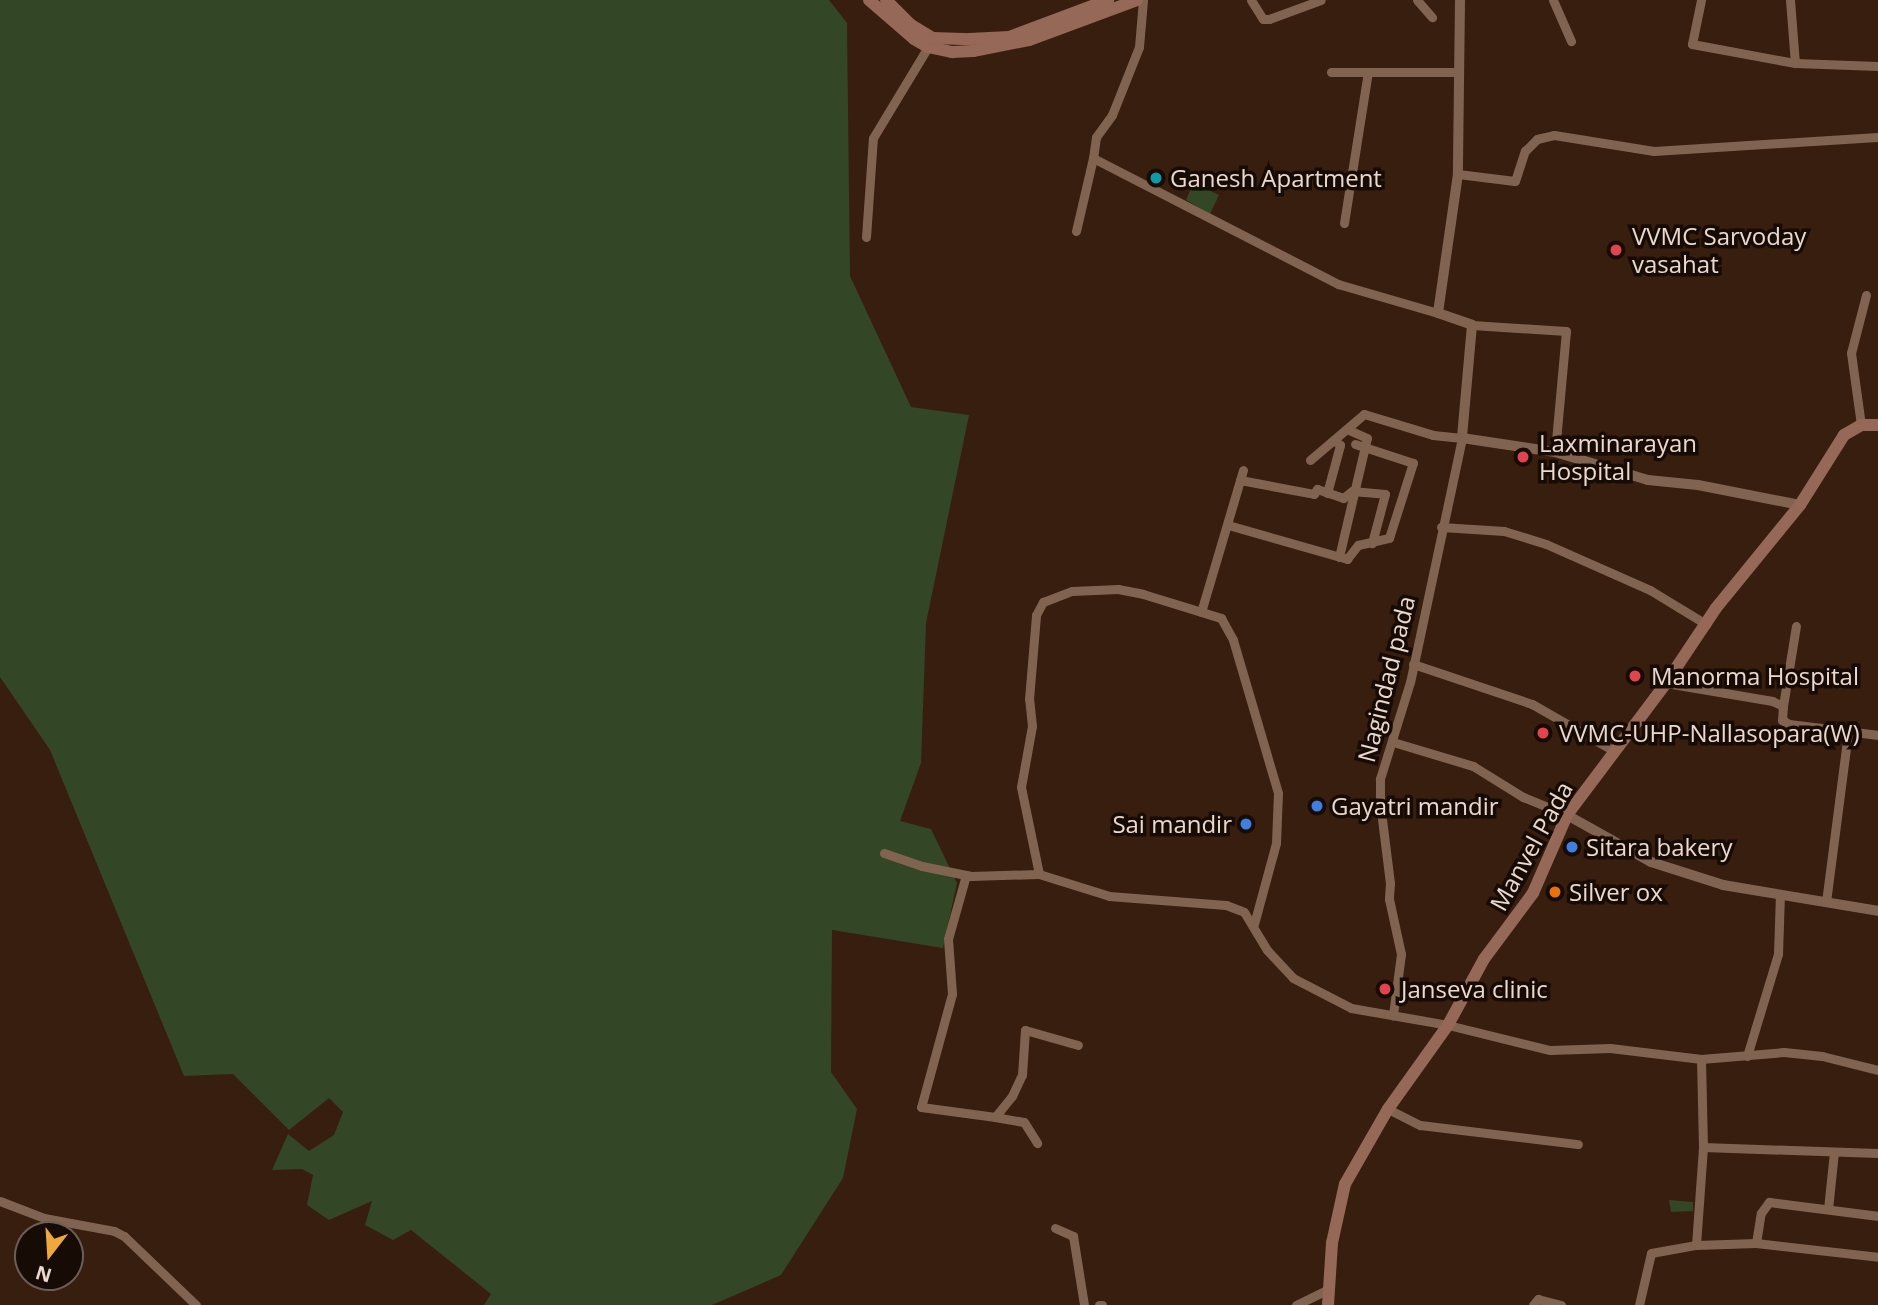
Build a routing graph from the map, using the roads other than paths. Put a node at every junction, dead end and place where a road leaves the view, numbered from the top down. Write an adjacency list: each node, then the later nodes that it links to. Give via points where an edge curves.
1 (869, 0): 15 (main road, via 914,39)
2 (886, 0): 15 (main road)
3 (1108, 0): 15 (main road, via 1009,37)
4 (1137, 0): 15 (main road, via 1066,29 1010,45 973,51)
5 (1143, 0): 22 (street, via 1139,47 1112,115 1096,137)
6 (1251, 0): 7 (street, via 1263,19 1269,19)
7 (1321, 0)
8 (1417, 0): 13 (street)
9 (1460, 0): 20 (street)
10 (1553, 0): 14 (street)
11 (1701, 0): 16 (street, via 1692,44)
12 (1790, 0): 16 (street)
13 (1432, 17)
14 (1572, 41)
15 (930, 42): 26 (street, via 873,138)
16 (1796, 63): 17 (street)
17 (1878, 66)
18 (1331, 72): 19 (street)
19 (1368, 72): 20 (street); 24 (street)
20 (1459, 72): 23 (street)
21 (1878, 137): 23 (street, via 1654,151 1554,135 1537,139 1525,151 1515,181)
22 (1093, 158): 25 (street); 28 (street, via 1338,284)
23 (1458, 174): 28 (street)
24 (1344, 223)
25 (1076, 231)
26 (866, 237)
27 (1866, 295): 30 (street, via 1851,353)
28 (1438, 313): 29 (street)
29 (1472, 325): 33 (street); 36 (street, via 1566,331)
30 (1861, 425): 31 (main road); 40 (main road, Manvel Pada, via 1844,435)
31 (1878, 425)
32 (1347, 429): 33 (street, via 1364,414 1433,435); 34 (street); 35 (street, via 1367,438)
33 (1462, 438): 36 (street); 42 (street, Nagindad pada)
34 (1334, 440): 37 (street); 39 (street, via 1340,445)
35 (1359, 446): 38 (street); 43 (street, via 1413,463 1389,538)
36 (1555, 452): 40 (street, via 1648,480)
37 (1310, 460)
38 (1352, 491): 39 (street, via 1343,498); 43 (street, via 1385,494); 44 (street)
39 (1327, 493): 41 (street, via 1317,489 1314,494 1242,475)
40 (1800, 505): 46 (main road, Manvel Pada)
41 (1228, 525): 44 (street); 45 (street)
42 (1441, 527): 46 (street, via 1504,531 1546,544 1650,590); 48 (street, Nagindad pada)
43 (1372, 543): 44 (street, via 1358,545 1347,559)
44 (1339, 557)
45 (1201, 612): 57 (street, via 1118,589 1072,591 1043,602 1036,615 1031,734 1021,787); 62 (street, via 1216,615 1227,625 1278,793 1276,843)
46 (1706, 624): 49 (main road, Manvel Pada)
47 (1796, 626): 50 (street)
48 (1413, 664): 53 (street, Nagindad pada); 54 (street, via 1532,704)
49 (1666, 683): 50 (street); 54 (main road, Manvel Pada)
50 (1783, 706): 51 (street, via 1785,723)
51 (1849, 732): 52 (street); 60 (street)
52 (1878, 735)
53 (1393, 742): 55 (street, via 1473,766 1523,797); 63 (street, Nagindad pada, via 1380,779 1380,803 1389,899 1401,954)
54 (1614, 751): 55 (main road, Manvel Pada)
55 (1567, 815): 59 (street, via 1651,862 1723,885); 64 (main road, Manvel Pada, via 1533,894 1478,968)
56 (884, 853): 58 (street)
57 (1039, 874): 58 (street); 62 (street, via 1109,896 1226,905 1244,912)
58 (966, 875): 70 (street, via 948,939 952,994 921,1107)
59 (1780, 894): 60 (street); 66 (street, via 1778,954)
60 (1826, 902): 61 (street)
61 (1878, 911)
62 (1254, 924): 63 (street, via 1266,950 1293,978 1351,1008)
63 (1394, 1015): 64 (street)
64 (1448, 1025): 67 (street, via 1550,1050 1610,1048); 69 (main road, Manvel Pada)
65 (1077, 1045): 70 (street, via 1026,1030 1022,1075)
66 (1747, 1056): 67 (street); 68 (street, via 1784,1052 1822,1056)
67 (1701, 1059): 73 (street)
68 (1878, 1070)
69 (1388, 1109): 72 (street, via 1420,1125); 83 (main road, Manvel Pada, via 1345,1184)
70 (995, 1117): 71 (street, via 1024,1122)
71 (1037, 1143)
72 (1578, 1144)
73 (1703, 1147): 74 (street); 81 (street)
74 (1834, 1152): 75 (street); 77 (street)
75 (1878, 1153)
76 (0, 1201): 84 (street, via 44,1218 124,1236)
77 (1828, 1209): 78 (street); 80 (street, via 1769,1202 1761,1213)
78 (1878, 1216)
79 (1055, 1228): 85 (street, via 1073,1236)
80 (1756, 1243): 81 (street); 82 (street)
81 (1696, 1245): 90 (street, via 1651,1253)
82 (1878, 1258)
83 (1327, 1290): 86 (street); 87 (main road, Manvel Pada)
84 (196, 1305)
85 (1084, 1305)
86 (1296, 1305)
87 (1328, 1305)
88 (1533, 1305): 89 (street, via 1538,1299)
89 (1561, 1305)
90 (1639, 1305)

